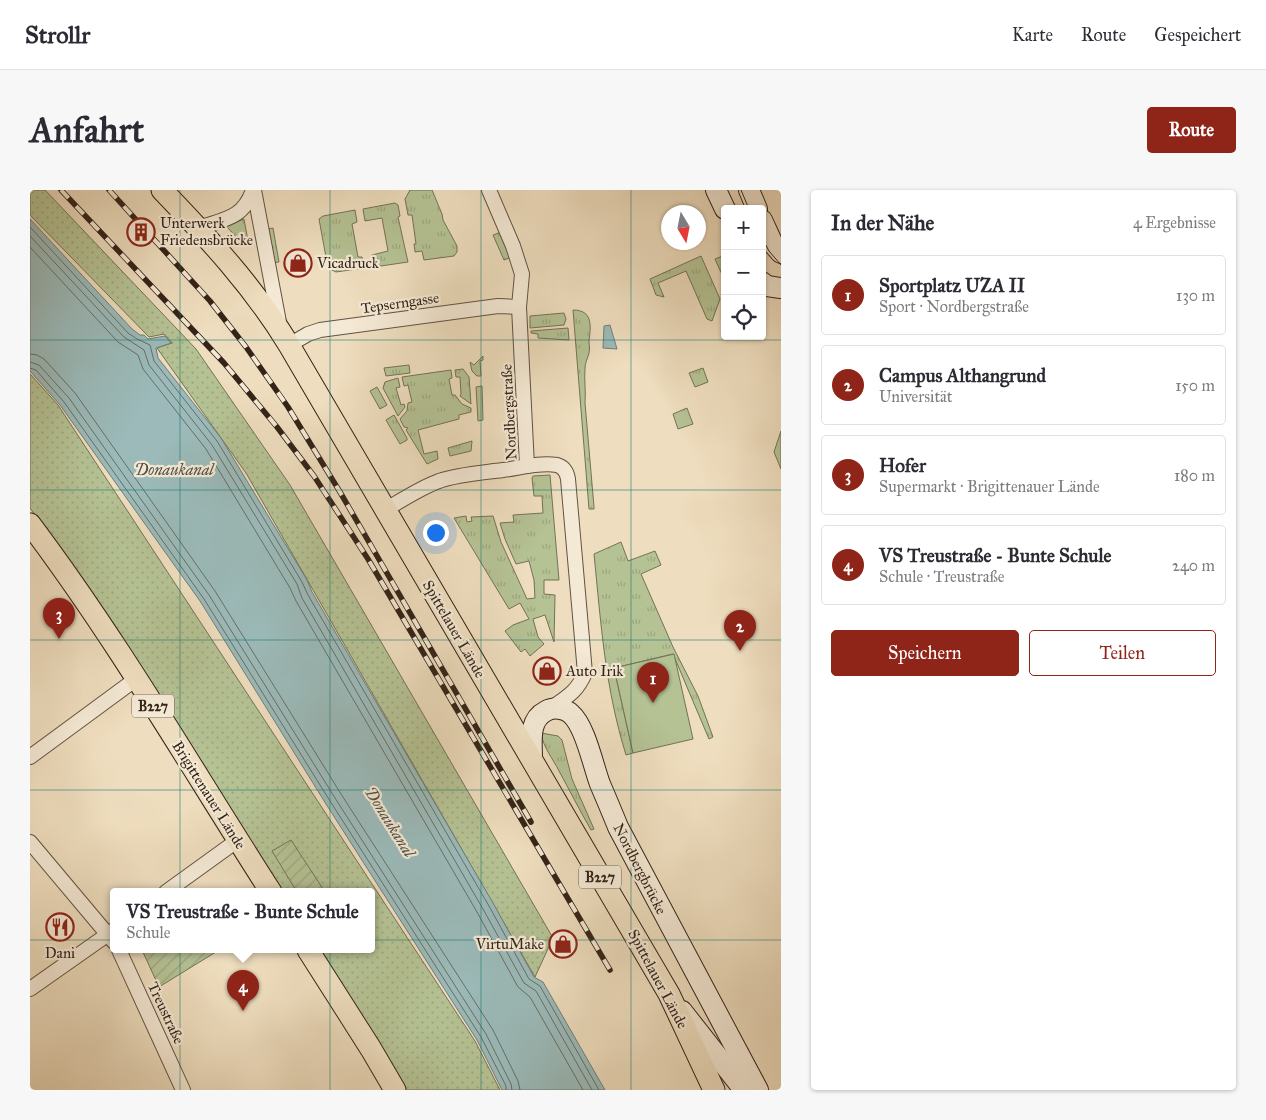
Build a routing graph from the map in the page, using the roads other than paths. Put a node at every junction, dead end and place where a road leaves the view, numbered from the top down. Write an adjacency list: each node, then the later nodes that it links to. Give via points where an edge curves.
1 (162, 190): 8 (main road, Spittelauer Lände / B227)
2 (254, 190): 8 (street, via 238,214); 14 (street)
3 (489, 190): 13 (street, Nordbergstraße, via 521,269)
4 (716, 190): 6 (main road)
5 (749, 190): 7 (main road)
6 (723, 205)
7 (755, 205)
8 (199, 228): 14 (main road, Spittelauer Lände / B227, via 239,274)
9 (766, 229): 10 (main road)
10 (781, 253)
11 (766, 285): 12 (main road)
12 (781, 288)
13 (519, 306): 14 (street, Tepserngasse, via 498,306 320,330); 15 (street, Nordbergstraße)
14 (285, 339): 16 (main road, Spittelauer Lände / B227)
15 (527, 466): 16 (street, via 473,472 445,479); 19 (street, Nordbergstraße, via 557,465 566,471 568,479 585,673 579,686)
16 (385, 510): 21 (main road, Spittelauer Lände / B227)
17 (30, 524): 18 (main road, Brigittenauer Lände / B227)
18 (136, 679): 20 (street); 22 (main road, Brigittenauer Lände / B227)
19 (550, 709): 21 (main road, via 540,714 533,725); 36 (main road, Nordbergbrücke, via 570,713 580,724 618,827)
20 (30, 757)
21 (532, 759): 31 (main road, Spittelauer Lände / B227)
22 (238, 840): 24 (street); 25 (main road, Brigittenauer Lände / B227)
23 (30, 842): 26 (street)
24 (172, 888)
25 (268, 888)
26 (110, 933)
27 (110, 936): 30 (street)
28 (120, 953): 32 (street, Treustraße)
29 (310, 953): 33 (main road)
30 (30, 989)
31 (669, 994): 34 (main road, Spittelauer Lände / B227); 35 (main road)
32 (183, 1090)
33 (395, 1090)
34 (714, 1090)
35 (744, 1090)
36 (758, 1090)

